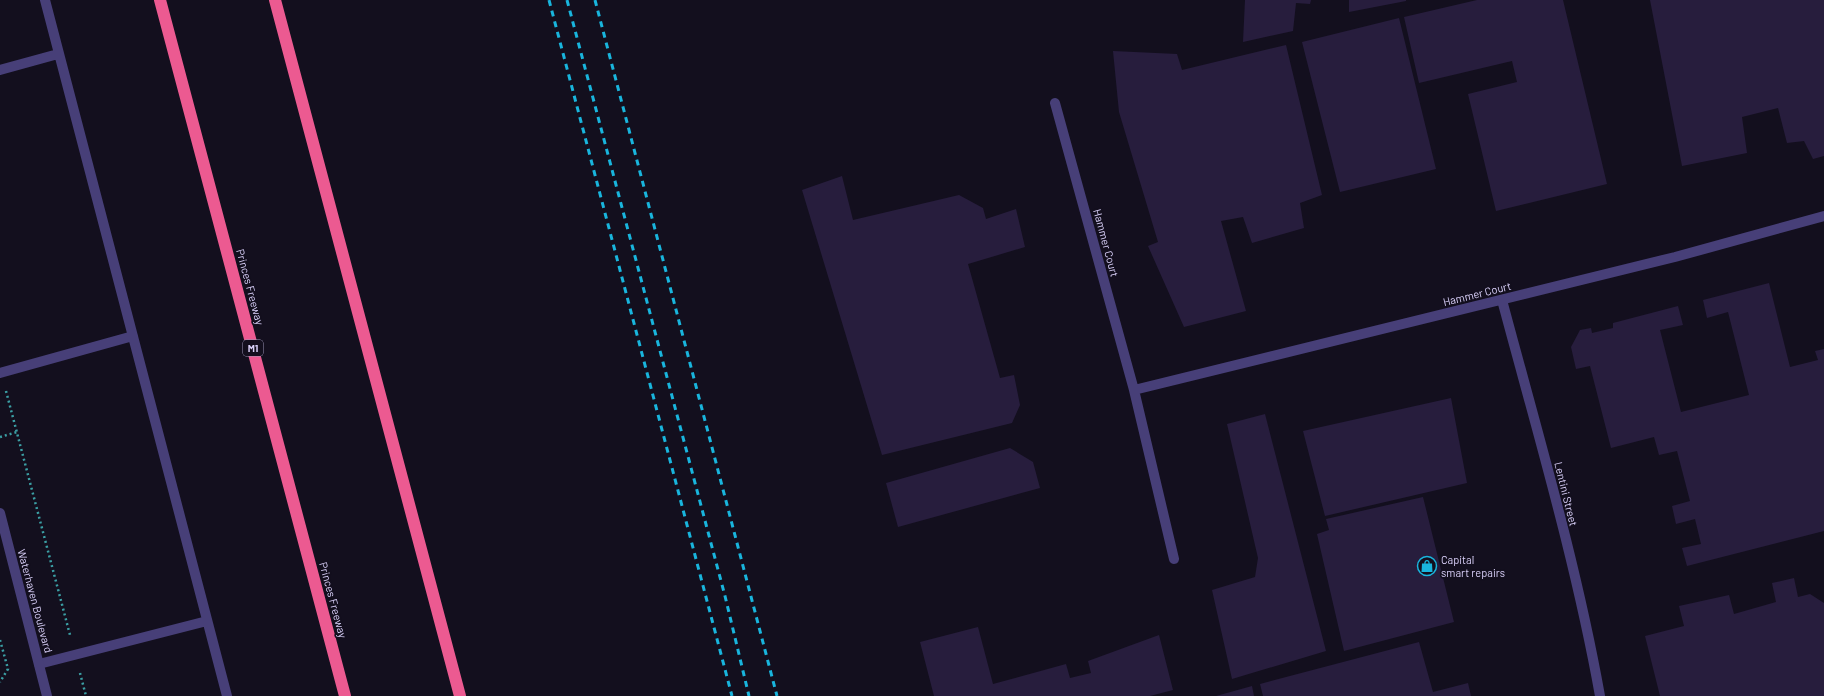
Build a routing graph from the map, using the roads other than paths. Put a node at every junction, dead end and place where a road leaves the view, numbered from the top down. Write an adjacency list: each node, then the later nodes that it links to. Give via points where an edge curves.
1 (45, 0): 4 (street)
2 (160, 0): 18 (highway, Princes Freeway / M1)
3 (275, 0): 19 (highway)
4 (58, 54): 5 (street); 9 (street)
5 (0, 70)
6 (1055, 103): 11 (street, Hammer Court)
7 (1824, 216): 8 (street, Hammer Court)
8 (1502, 300): 11 (street, Hammer Court); 20 (street, Lentini Street, via 1559,511 1590,638)
9 (133, 336): 10 (street); 14 (street)
10 (0, 373)
11 (1134, 390): 13 (street, Hammer Court)
12 (0, 512): 15 (street, Waterhaven Boulevard)
13 (1174, 559)
14 (207, 621): 15 (street); 17 (street)
15 (40, 664): 16 (street, Waterhaven Boulevard)
16 (47, 696)
17 (227, 696)
18 (345, 696)
19 (460, 696)
20 (1600, 696)

